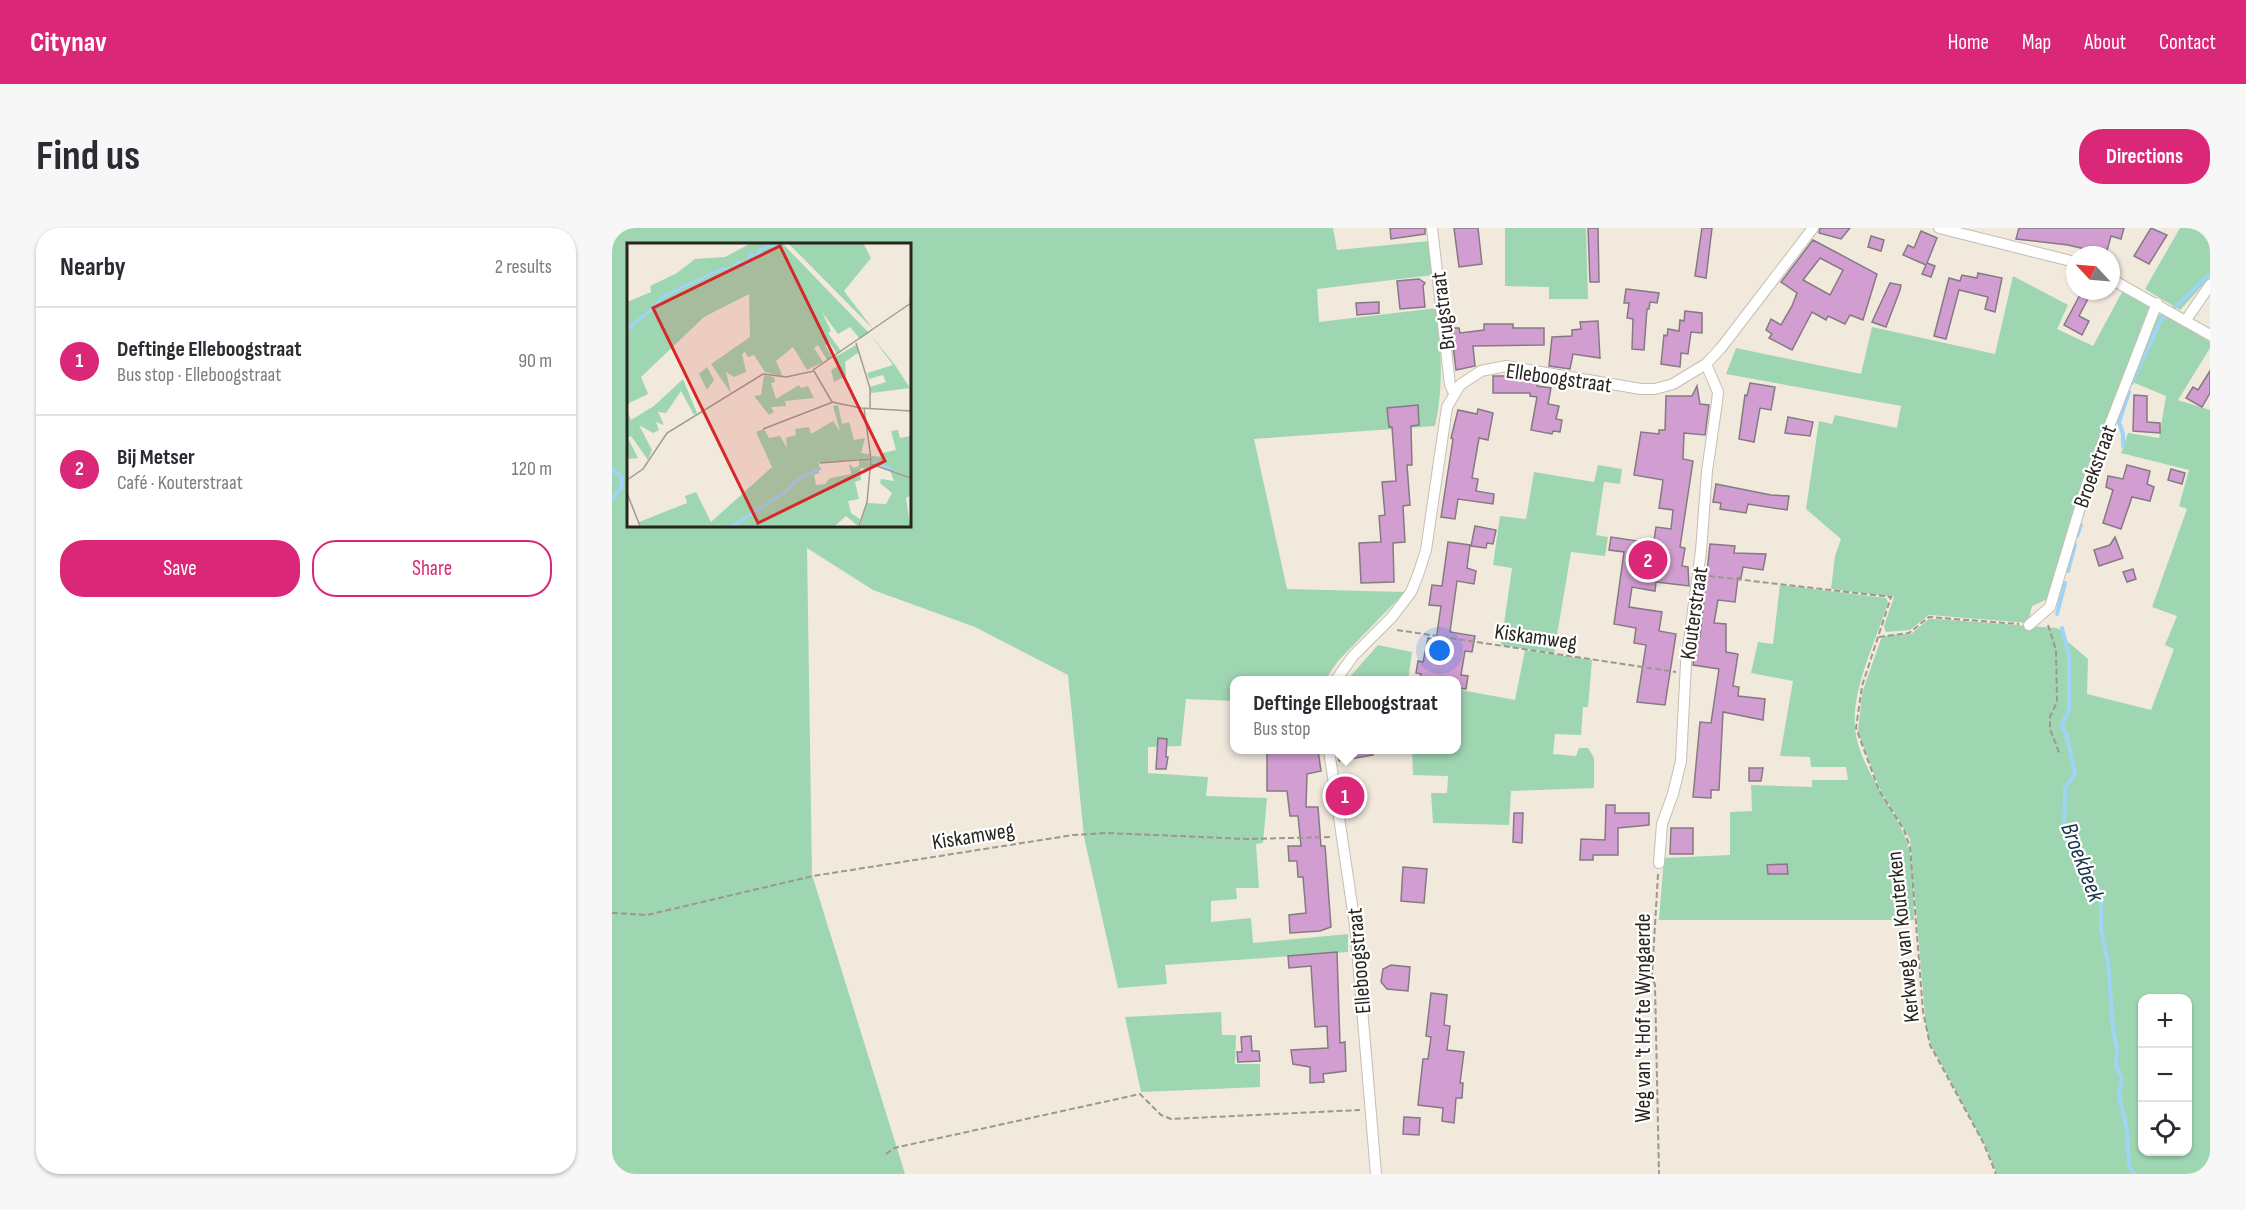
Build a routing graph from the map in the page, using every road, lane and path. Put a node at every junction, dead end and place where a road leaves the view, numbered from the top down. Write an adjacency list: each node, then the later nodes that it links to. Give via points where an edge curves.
1 (1432, 228): 11 (street, Brugstraat)
2 (1813, 228): 10 (street, Elleboogstraat)
3 (1939, 228): 4 (street)
4 (2066, 260)
5 (2120, 284): 7 (street)
6 (2210, 285): 8 (street)
7 (2157, 303): 8 (street); 13 (street, Broekstraat, via 2088,481 2050,607)
8 (2186, 320): 9 (street)
9 (2210, 335)
10 (1706, 364): 11 (street, Elleboogstraat, via 1681,381 1655,389 1501,367 1471,376); 12 (street, Kouterstraat, via 1718,392)
11 (1454, 393): 15 (street, via 1447,407 1422,564 1411,592)
12 (1698, 574): 16 (path, via 1891,597); 17 (street, Kouterstraat)
13 (2041, 615): 14 (street, Broekstraat); 20 (path, via 2050,627 2056,650 2057,702 2050,717 2050,729)
14 (2029, 625): 16 (path, via 1929,617 1909,633)
15 (1382, 627): 17 (path, Kiskamweg); 18 (street)
16 (1879, 637): 28 (path, Kerkweg van Kouterken, via 1862,686 1856,728 1879,790 1910,847 1923,1011 1930,1045)
17 (1685, 673): 22 (street, Kouterstraat, via 1681,761 1662,824)
18 (1339, 676)
19 (1330, 754): 21 (street, Elleboogstraat)
20 (2060, 755)
21 (1343, 837): 23 (path, Kiskamweg, via 1073,835 813,876 647,915); 24 (street, Elleboogstraat)
22 (1659, 862): 27 (path, Weg van 't Hof te Wyngaerde, via 1652,976)
23 (612, 913)
24 (1371, 1110): 25 (path, via 1171,1119 1161,1115 1140,1094 894,1148); 26 (street, Elleboogstraat)
25 (885, 1154)
26 (1376, 1174)
27 (1659, 1174)
28 (1996, 1174)

